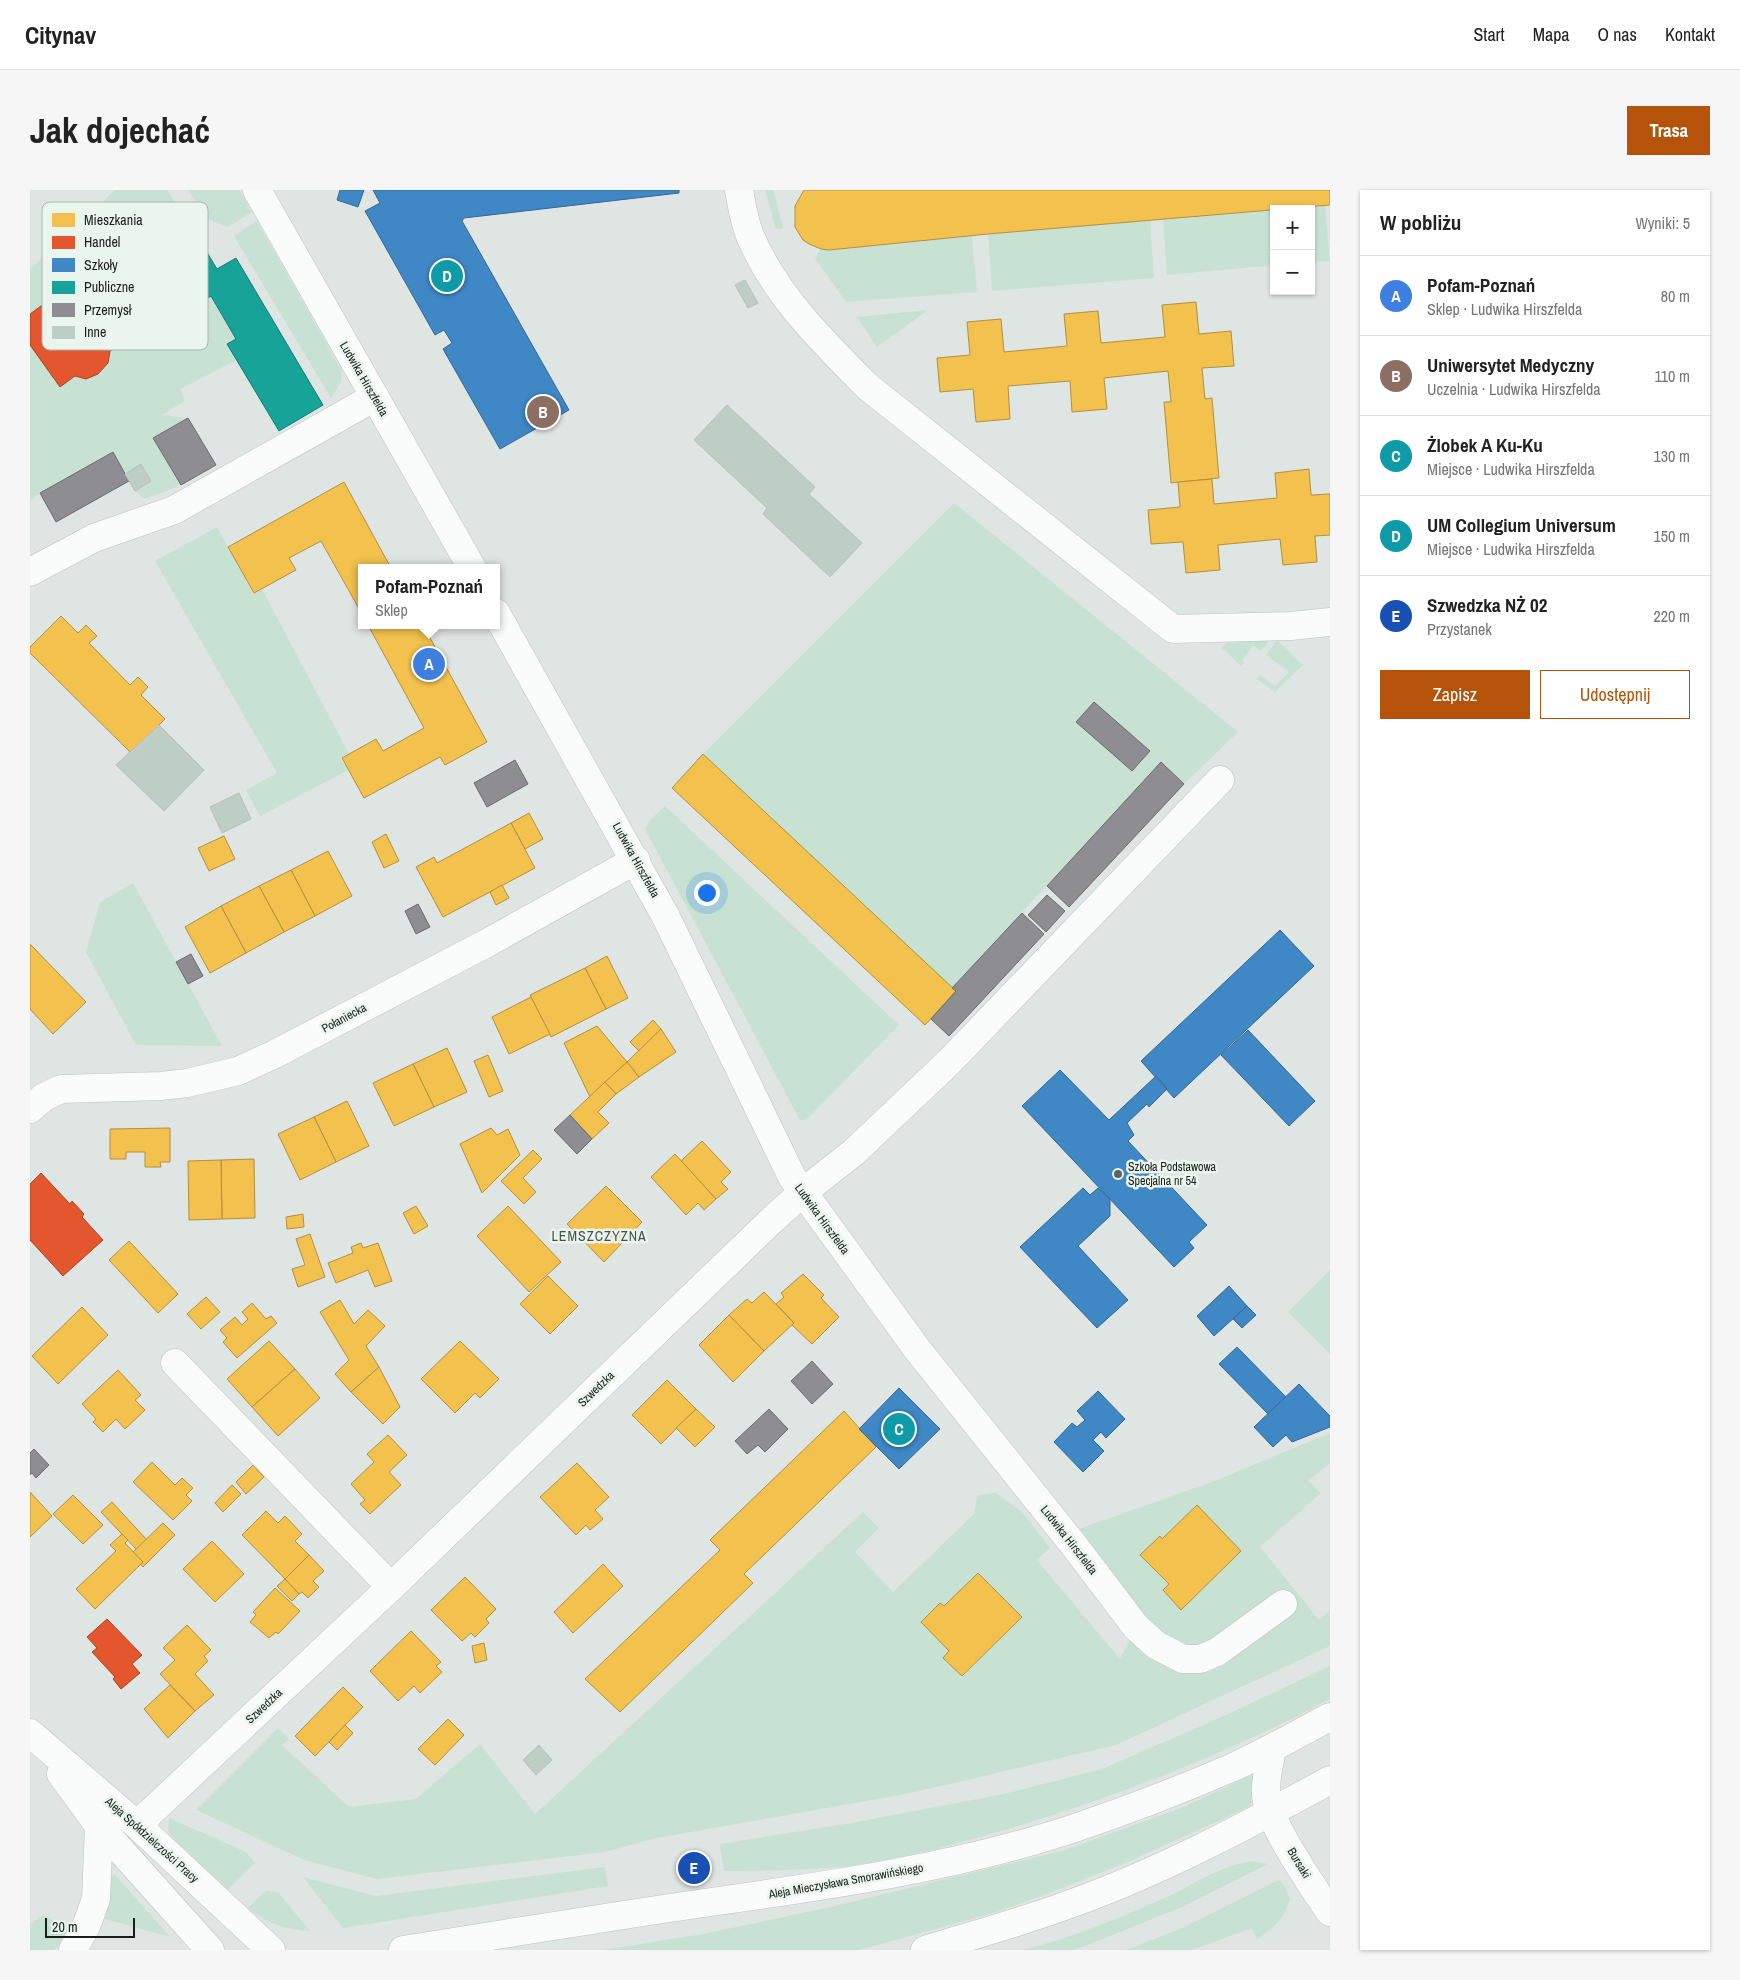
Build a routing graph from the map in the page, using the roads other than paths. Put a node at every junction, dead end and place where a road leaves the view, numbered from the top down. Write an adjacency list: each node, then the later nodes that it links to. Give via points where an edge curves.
1 (257, 190): 3 (street, Ludwika Hirszfelda)
2 (739, 190): 7 (street, via 751,239 776,282 834,354 868,387 1173,628 1291,626)
3 (375, 397): 4 (street, Ludwika Hirszfelda); 5 (street, via 174,510 94,538)
4 (470, 564)
5 (30, 572)
6 (500, 619): 9 (street, Ludwika Hirszfelda)
7 (1330, 622)
8 (1220, 780): 11 (street, Szwedzka, via 952,1060 854,1152)
9 (636, 860): 10 (street, Połaniecka, via 487,943 275,1054 238,1070 161,1086 61,1089); 11 (street, Ludwika Hirszfelda)
10 (31, 1107)
11 (802, 1193): 13 (street, Szwedzka); 14 (street, Ludwika Hirszfelda, via 917,1349 1136,1627 1156,1644 1183,1659 1200,1659 1217,1652)
12 (175, 1363): 13 (street)
13 (391, 1586): 20 (street, Szwedzka)
14 (1283, 1604)
15 (1330, 1717): 17 (street, Aleja Mieczysława Smorawińskiego)
16 (30, 1733): 20 (street, Aleja Spółdzielczości Pracy); 21 (street, Aleja Spółdzielczości Pracy)
17 (1272, 1748): 19 (street, via 1266,1794); 26 (street, Aleja Mieczysława Smorawińskiego, via 1224,1771 1069,1830 932,1866 835,1884)
18 (1330, 1780): 19 (street)
19 (1271, 1812): 22 (street, Bursaki, via 1294,1857); 27 (street, via 1194,1851 1071,1904)
20 (137, 1825): 25 (street, Aleja Spółdzielczości Pracy)
21 (99, 1826): 23 (street, via 96,1899 87,1924); 24 (street, Aleja Spółdzielczości Pracy)
22 (1330, 1912)
23 (72, 1950)
24 (210, 1950)
25 (271, 1950)
26 (403, 1950)
27 (925, 1950)

